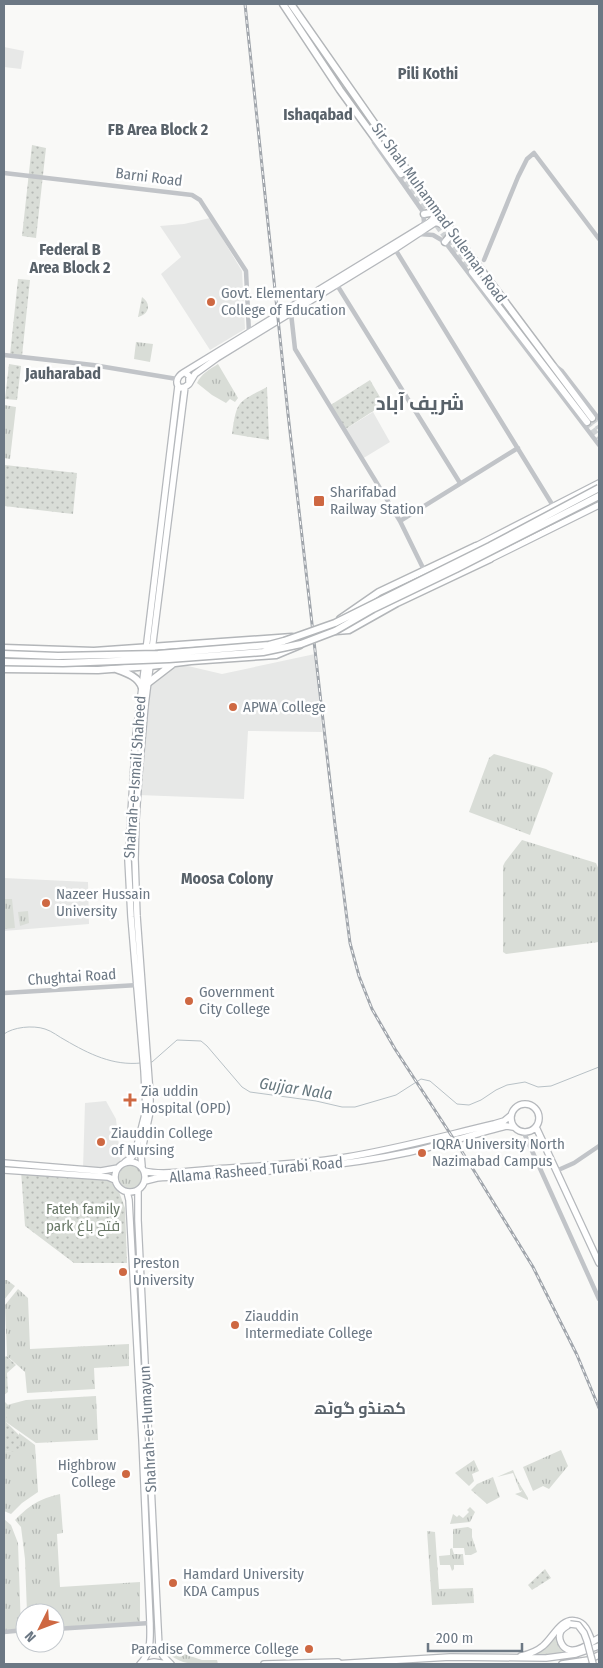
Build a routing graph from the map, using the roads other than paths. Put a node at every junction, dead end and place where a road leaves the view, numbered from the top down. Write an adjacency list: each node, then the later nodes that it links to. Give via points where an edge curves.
1 (283, 4): 3 (highway, Sir Shah Muhammad Suleman Road)
2 (291, 4): 6 (highway, Sir Shah Muhammad Suleman Road)
3 (340, 90): 5 (highway, Sir Shah Muhammad Suleman Road); 7 (street)
4 (4, 173): 19 (street, Barni Road, via 192,195 200,200 246,271)
5 (400, 174)
6 (434, 207): 7 (highway, via 430,213); 8 (highway, Sir Shah Muhammad Suleman Road); 9 (main road, via 433,220)
7 (424, 214): 9 (street)
8 (449, 228): 9 (main road, via 436,222); 10 (highway, Sir Shah Muhammad Suleman Road)
9 (419, 231): 12 (street); 13 (main road); 19 (main road)
10 (456, 237): 12 (highway, via 449,237); 27 (highway, Sir Shah Muhammad Suleman Road)
11 (599, 239): 14 (street, via 534,152 518,177)
12 (445, 242): 17 (street)
13 (395, 249): 16 (main road); 29 (street)
14 (484, 260)
15 (472, 272): 20 (highway, Sir Shah Muhammad Suleman Road)
16 (336, 285): 18 (main road); 30 (street)
17 (497, 311): 20 (highway); 26 (street)
18 (291, 313): 19 (main road); 36 (street, via 295,349)
19 (250, 335): 23 (main road); 25 (main road, via 202,368)
20 (526, 341): 21 (highway, Sir Shah Muhammad Suleman Road)
21 (534, 352): 26 (highway); 27 (highway, Sir Shah Muhammad Suleman Road)
22 (4, 355): 24 (street)
23 (183, 373): 24 (main road); 25 (main road, via 189,376)
24 (177, 379): 25 (main road, Shahrah-e-Ismail Shaheed)
25 (184, 386): 45 (main road, Shahrah-e-Ismail Shaheed)
26 (557, 389): 28 (street)
27 (593, 420)
28 (599, 445)
29 (518, 448): 30 (street); 35 (street)
30 (460, 483): 36 (street)
31 (599, 483): 35 (main road)
32 (599, 488): 41 (highway, bridge)
33 (599, 496): 42 (highway, bridge)
34 (599, 504): 37 (main road)
35 (554, 507): 37 (street); 38 (main road)
36 (400, 521): 40 (street)
37 (561, 524): 39 (main road)
38 (476, 546): 41 (highway, bridge, via 379,592)
39 (490, 558): 42 (highway, via 348,630)
40 (423, 568)
41 (335, 623): 43 (highway, bridge)
42 (336, 631): 44 (highway, bridge)
43 (296, 637): 45 (highway, bridge); 47 (highway, bridge, via 269,644 158,654)
44 (301, 644): 48 (highway, bridge, via 263,652 169,660); 49 (highway, bridge, via 276,655)
45 (150, 647): 46 (highway, via 89,651); 50 (main road, Shahrah-e-Ismail Shaheed)
46 (4, 648)
47 (4, 654)
48 (4, 662)
49 (175, 663): 50 (highway); 53 (highway)
50 (148, 666): 52 (highway); 53 (main road, Shahrah-e-Ismail Shaheed); 54 (main road, Shahrah-e-Ismail Shaheed)
51 (4, 669): 52 (highway)
52 (114, 669): 54 (highway, via 133,676)
53 (148, 684): 55 (main road, Shahrah-e-Ismail Shaheed, via 135,858)
54 (142, 688): 55 (main road, Shahrah-e-Ismail Shaheed, via 129,840 131,917)
55 (138, 985): 56 (street, Chughtai Road); 57 (main road, Shahrah-e-Ismail Shaheed)
56 (4, 994)
57 (144, 1047): 64 (main road, Shahrah-e-Ismail Shaheed, via 146,1110 136,1150); 68 (main road, Shahrah-e-Ismail Shaheed, via 150,1112 141,1155)
58 (510, 1116): 59 (main road); 60 (main road, via 515,1107 528,1104 538,1114); 63 (main road, Allama Rasheed Turabi Road, via 494,1124)
59 (513, 1126): 61 (main road); 63 (main road, Allama Rasheed Turabi Road, via 409,1152)
60 (536, 1127): 61 (main road); 70 (main road)
61 (524, 1132): 76 (street)
62 (599, 1146): 70 (street)
63 (351, 1159): 66 (main road, Allama Rasheed Turabi Road)
64 (125, 1162): 67 (main road); 68 (main road, via 133,1162)
65 (4, 1163): 67 (main road, via 101,1171)
66 (325, 1163): 68 (main road, Allama Rasheed Turabi Road, via 152,1173); 72 (main road, Allama Rasheed Turabi Road)
67 (118, 1168): 71 (main road)
68 (143, 1168): 72 (main road)
69 (4, 1170): 71 (main road)
70 (556, 1171): 75 (main road)
71 (115, 1180): 74 (main road, via 119,1188)
72 (145, 1181): 73 (main road)
73 (138, 1190): 74 (main road); 78 (main road, Shahrah-e-Humayun)
74 (127, 1192): 77 (main road, Shahrah-e-Humayun)
75 (599, 1262)
76 (599, 1299)
77 (148, 1578): 78 (main road); 79 (main road, Shahrah-e-Humayun)
78 (156, 1578): 84 (main road, Shahrah-e-Humayun)
79 (148, 1623): 80 (street); 83 (main road, Shahrah-e-Humayun)
80 (65, 1628)
81 (599, 1638): 94 (main road, bridge, via 581,1648 568,1650 560,1636 570,1624 578,1625 584,1633)
82 (599, 1646): 86 (main road, via 569,1656)
83 (150, 1647): 84 (main road); 88 (main road)
84 (159, 1647): 89 (main road)
85 (599, 1656): 92 (main road); 93 (main road)
86 (512, 1658): 87 (main road, via 450,1657); 94 (main road, bridge, via 542,1647 565,1622 573,1620 584,1625 591,1639)
87 (350, 1662): 90 (main road); 91 (main road)
88 (142, 1664): 89 (main road)
89 (171, 1664)
90 (264, 1664)
91 (334, 1664)
92 (562, 1664)
93 (588, 1664)
94 (594, 1664)

